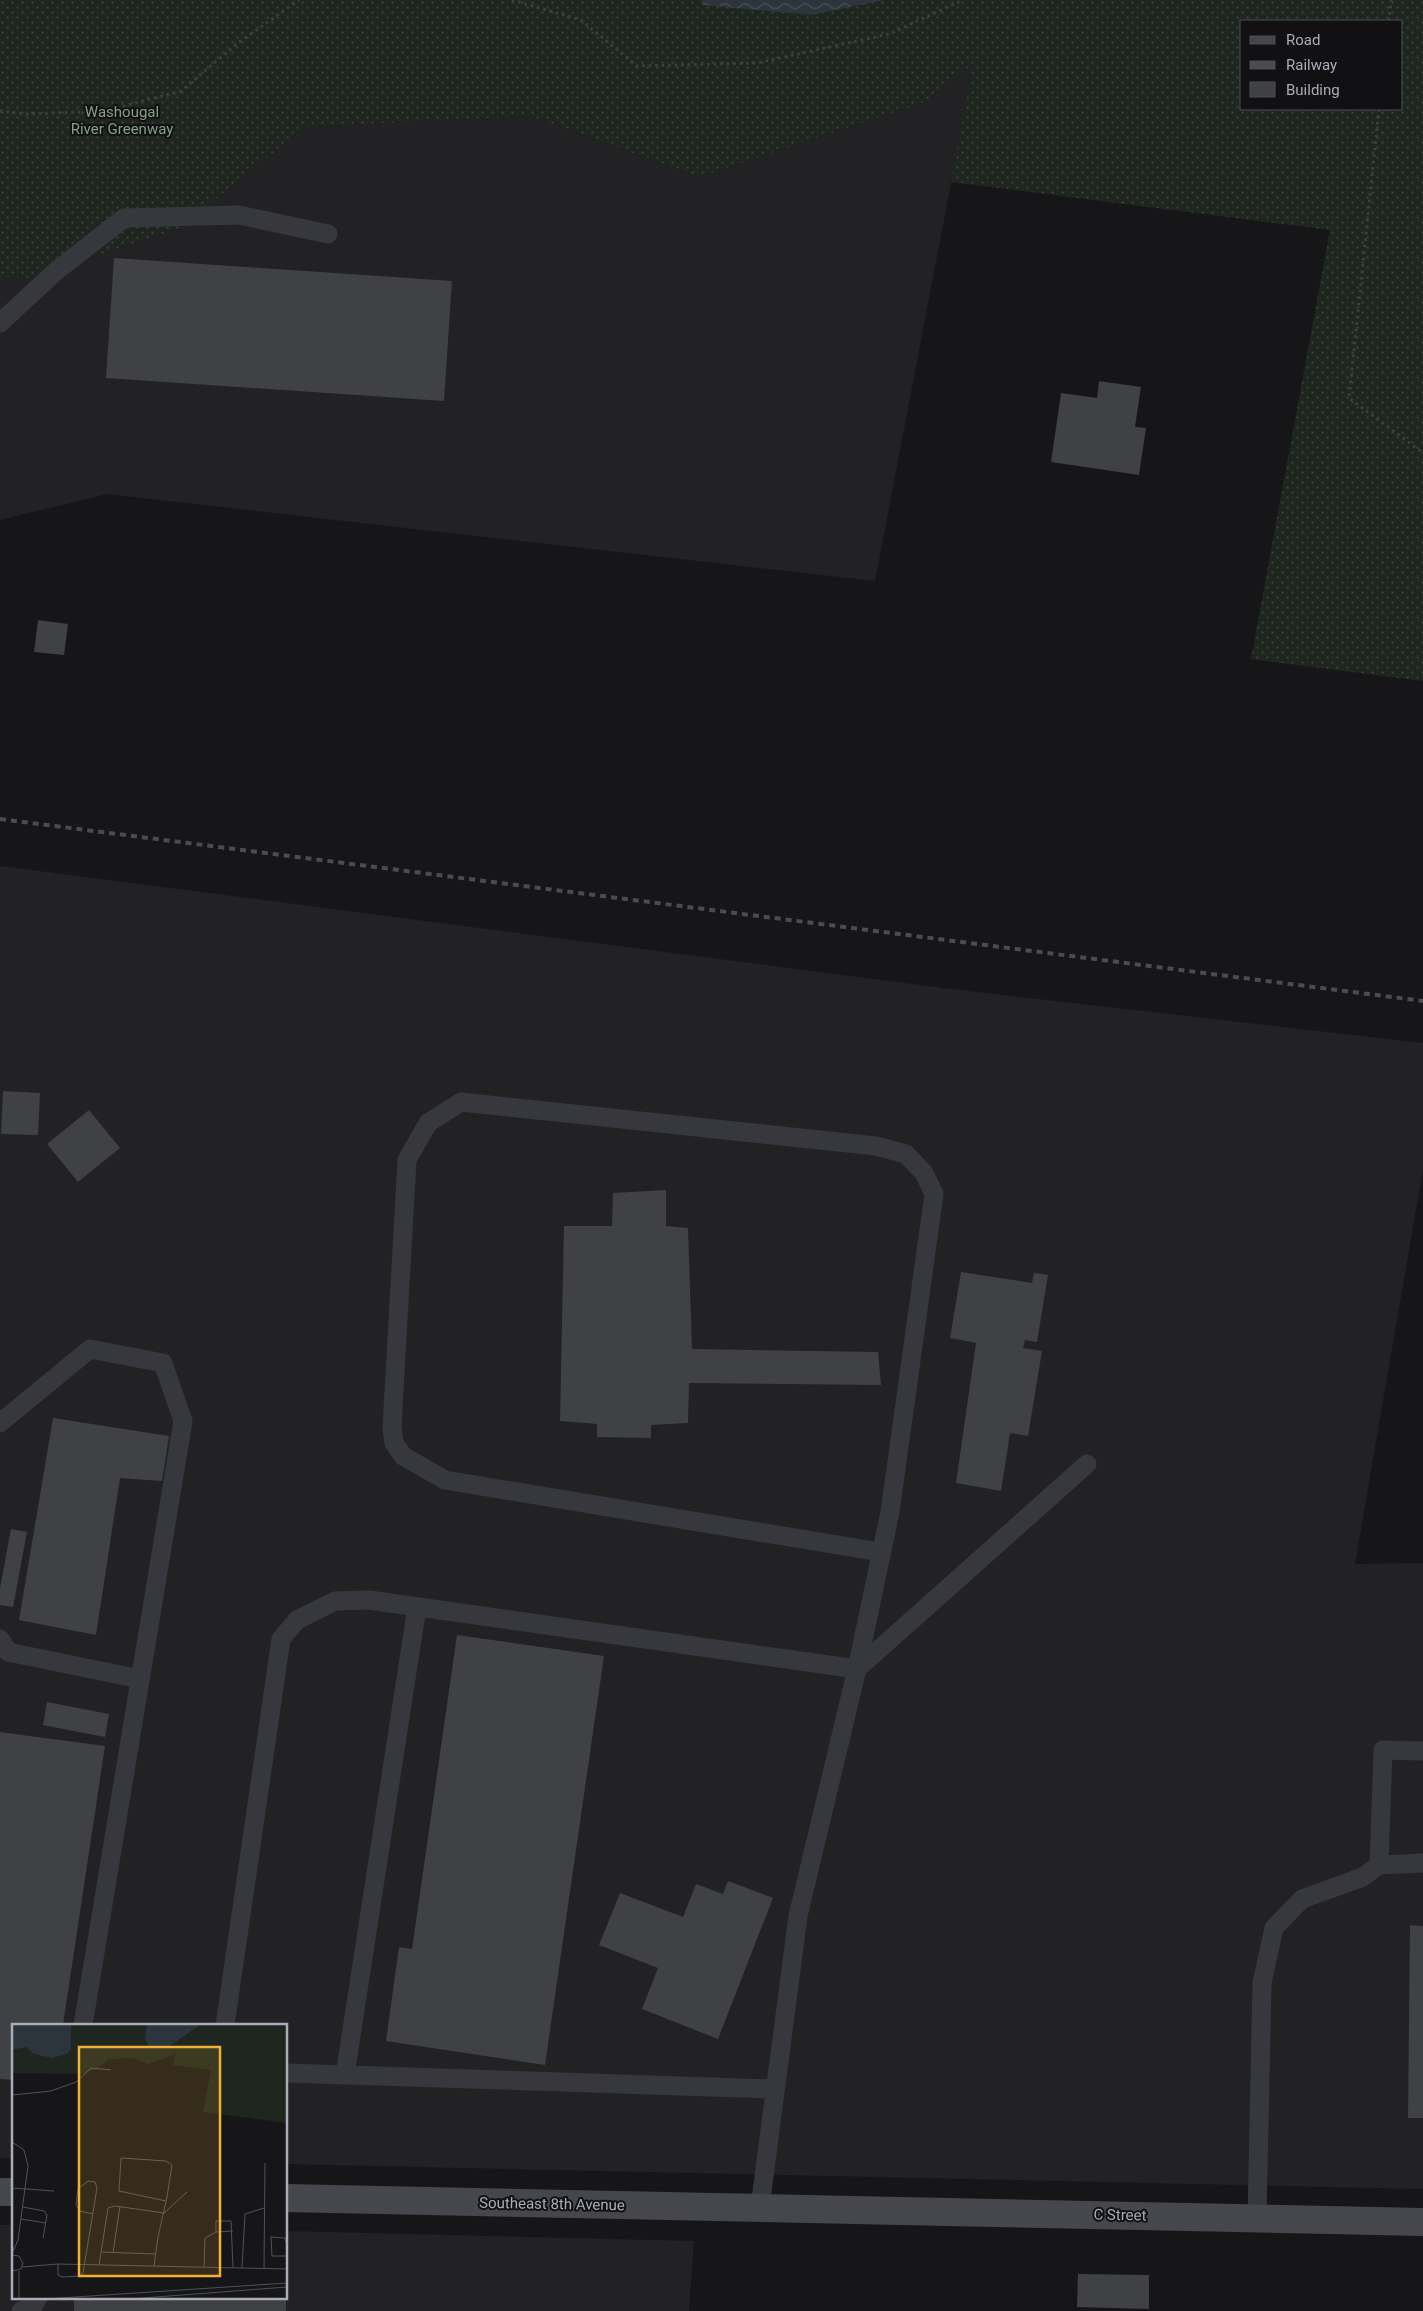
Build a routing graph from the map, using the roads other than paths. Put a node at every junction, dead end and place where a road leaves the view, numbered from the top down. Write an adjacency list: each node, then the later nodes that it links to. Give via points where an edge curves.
1 (328, 234): 2 (lane, via 239,215 124,218 55,272)
2 (0, 323)
3 (0, 1423): 9 (lane, via 90,1349 163,1364 183,1421)
4 (1087, 1464): 8 (lane)
5 (880, 1552): 5 (lane, via 890,1512 934,1194 924,1173 906,1154 876,1146 461,1102 428,1123 407,1160 392,1427 394,1444 403,1456 445,1480); 8 (lane)
6 (417, 1607): 8 (lane); 14 (lane, via 369,1600 335,1601 297,1620 280,1639); 16 (lane)
7 (0, 1639): 9 (lane, via 8,1652)
8 (857, 1669): 17 (lane, via 798,1916)
9 (140, 1679): 13 (lane)
10 (1423, 1751): 12 (lane, via 1383,1750)
11 (1423, 1863): 12 (lane)
12 (1379, 1864): 21 (lane, via 1362,1878 1302,1899 1274,1928 1262,1983)
13 (83, 2024)
14 (225, 2024)
15 (288, 2073): 16 (lane)
16 (345, 2075): 17 (lane)
17 (776, 2089): 19 (lane)
18 (288, 2198): 19 (main road, Southeast 8th Avenue)
19 (760, 2207): 20 (main road, Southeast 8th Avenue)
20 (817, 2209): 21 (main road, C Street)
21 (1258, 2218): 22 (main road, C Street)
22 (1423, 2222)
23 (37, 2298): 24 (lane, via 33,2306)
24 (22, 2311)

